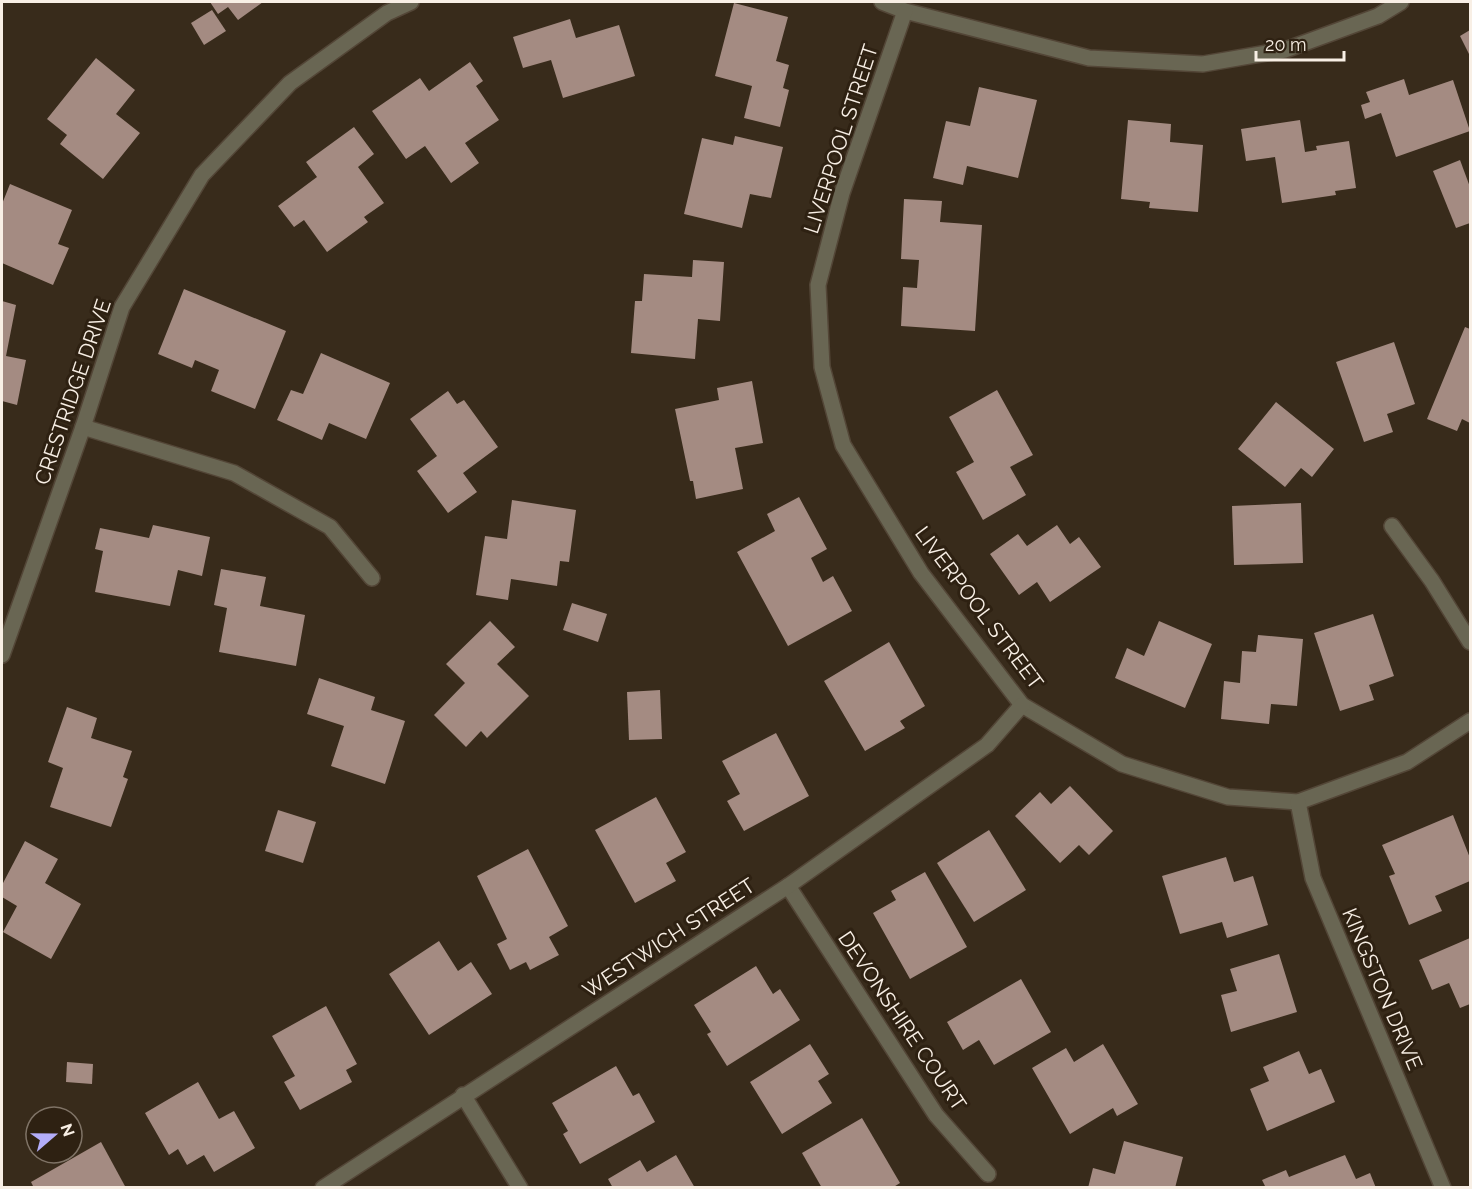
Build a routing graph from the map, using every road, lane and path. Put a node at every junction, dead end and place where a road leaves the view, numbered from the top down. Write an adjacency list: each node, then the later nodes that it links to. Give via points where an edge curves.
1 (411, 2): 4 (street, CRESTRIDGE DRIVE)
2 (882, 2): 5 (street)
3 (1401, 2): 5 (street, via 1378,16 1285,50 1203,64 1089,58)
4 (383, 7): 6 (street, CRESTRIDGE DRIVE, via 290,83 202,175 122,307)
5 (906, 11): 11 (street, LIVERPOOL STREET, via 842,193 818,285 822,367 843,445 921,573)
6 (83, 427): 8 (street, via 234,473 330,527); 10 (street, CRESTRIDGE DRIVE)
7 (1392, 526): 9 (street)
8 (372, 578)
9 (1470, 642)
10 (2, 655)
11 (1022, 705): 13 (street, LIVERPOOL STREET, via 1122,764 1228,797); 14 (street, WESTWICH STREET, via 987,746)
12 (1470, 722): 13 (street, LIVERPOOL STREET, via 1407,762)
13 (1298, 802): 19 (street, KINGSTON DRIVE, via 1313,878)
14 (788, 886): 15 (street, WESTWICH STREET); 16 (street, DEVONSHIRE COURT, via 936,1115)
15 (463, 1095): 17 (street, WESTWICH STREET); 18 (street)
16 (988, 1174)
17 (323, 1188)
18 (520, 1188)
19 (1443, 1188)

